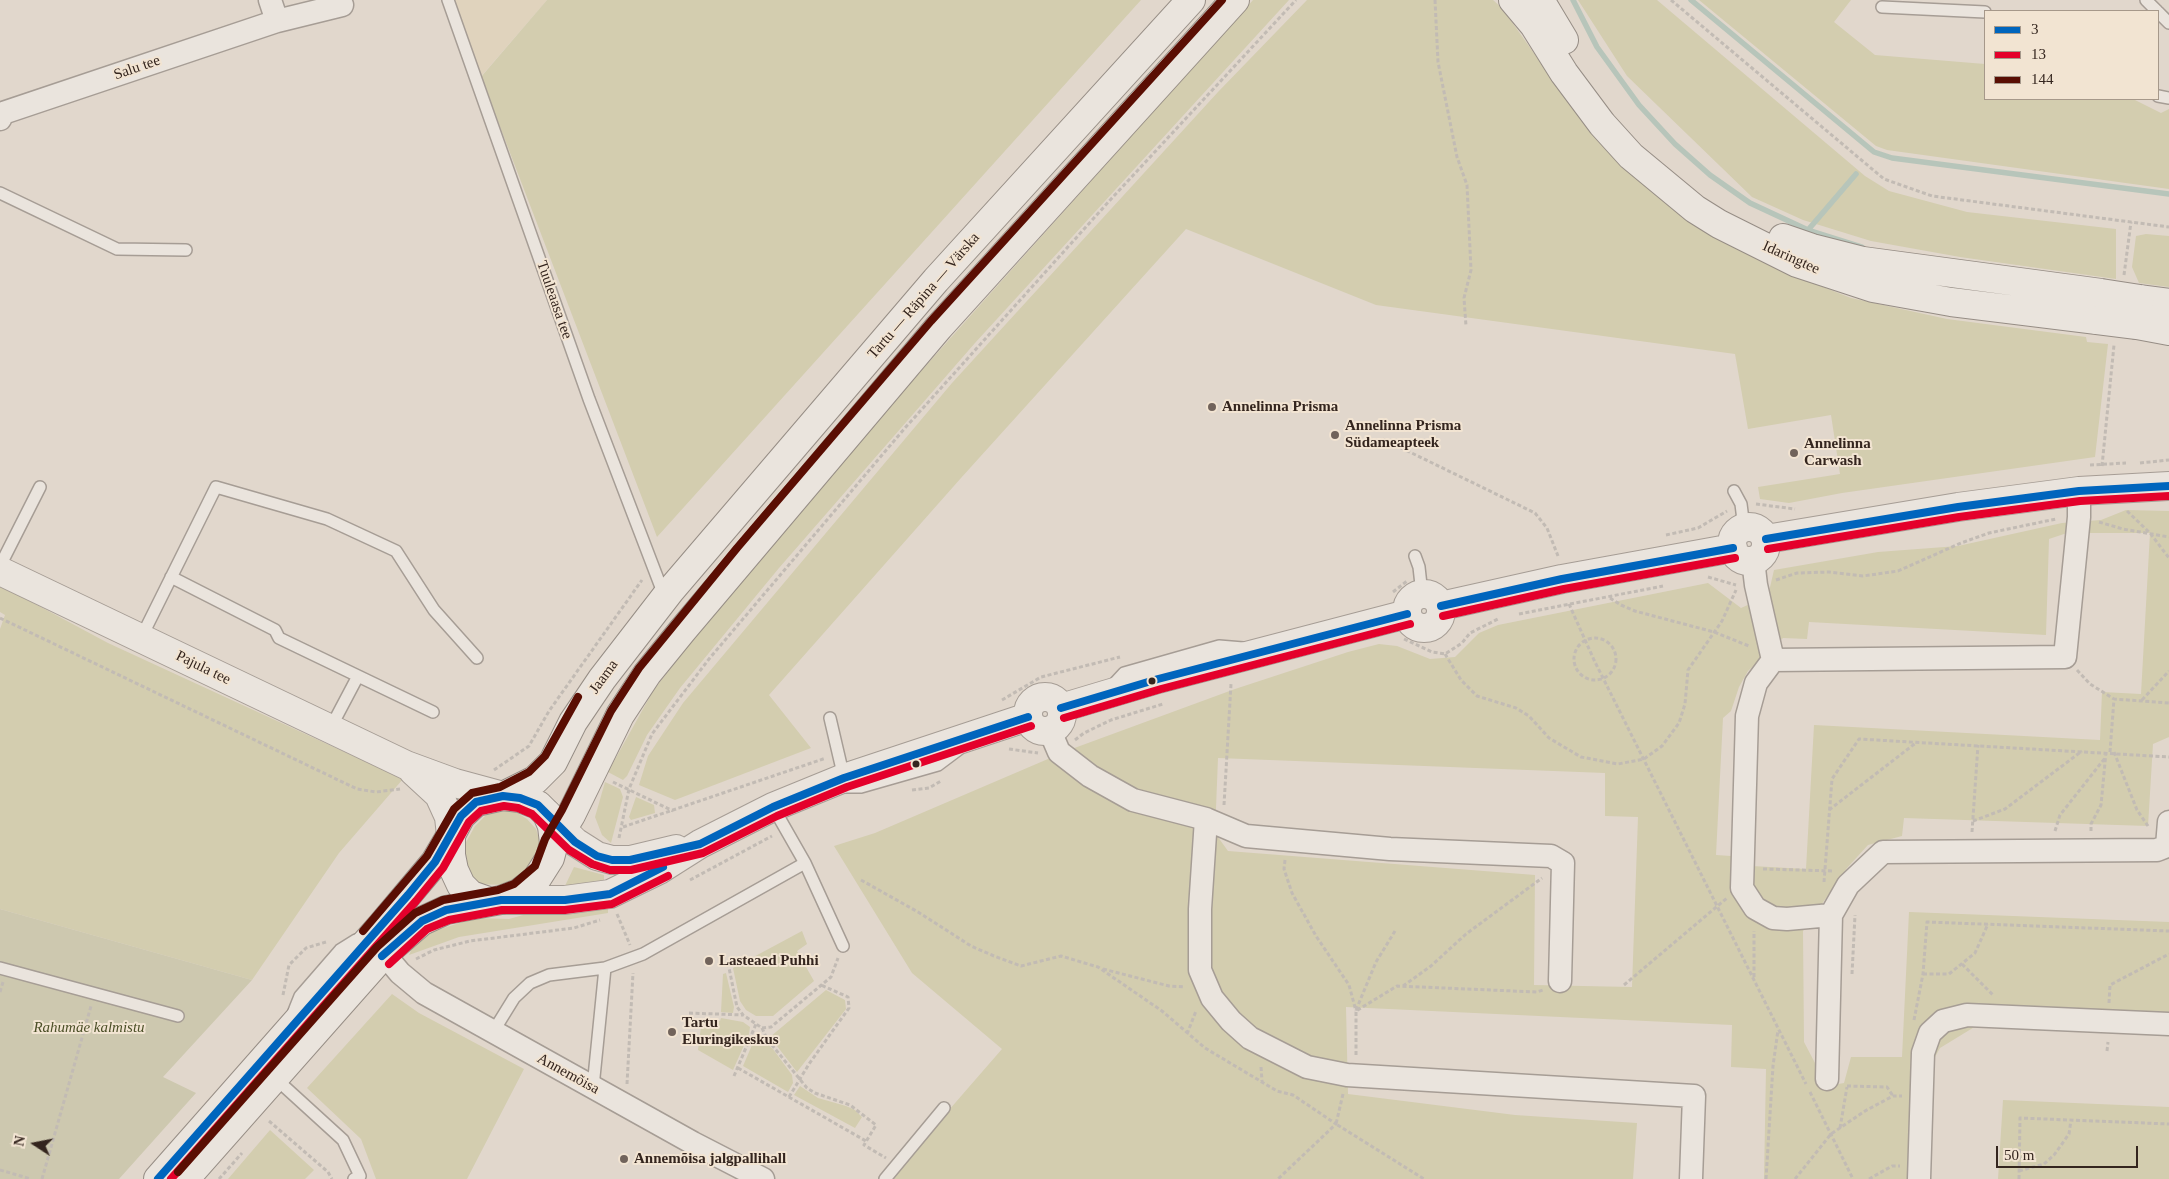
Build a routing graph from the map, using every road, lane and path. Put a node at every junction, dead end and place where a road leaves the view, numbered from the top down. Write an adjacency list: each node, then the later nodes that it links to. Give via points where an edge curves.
1 (270, 0): 16 (street)
2 (448, 0): 42 (lane, Tuuleaasa tee, via 589,399)
3 (1191, 0): 48 (main road, Tartu — Räpina — Värska, via 936,280)
4 (1235, 0): 96 (main road, via 940,327 682,631 620,715)
5 (1296, 0): 88 (path, via 951,377 709,659 652,734)
6 (1435, 0): 25 (path, via 1438,62 1457,157 1467,185 1471,270 1464,298)
7 (1513, 0): 26 (main road, Idaringtee, bridge, via 1602,124 1631,156 1695,209 1719,224 1797,263 1873,288 1951,302)
8 (1540, 0): 23 (main road, Idaringtee, bridge, via 1582,71 1618,118 1714,204 1770,233 1863,261 2101,293)
9 (1671, 0): 20 (path, via 1884,179 1932,196)
10 (2146, 0): 13 (lane)
11 (342, 5): 16 (street, Salu tee)
12 (1882, 7): 14 (lane)
13 (2155, 10)
14 (1984, 12)
15 (2159, 14): 17 (lane)
16 (277, 21): 18 (street, Salu tee, via 3,113)
17 (2169, 24)
18 (0, 119)
19 (0, 192): 22 (lane, via 116,249)
20 (2131, 222): 21 (path); 23 (path)
21 (2169, 227)
22 (186, 250)
23 (2132, 288): 24 (main road, Idaringtee)
24 (2169, 303)
25 (1466, 326)
26 (2169, 330)
27 (2115, 343): 29 (path)
28 (1383, 439): 38 (path, via 1535,514 1547,528)
29 (2102, 471)
30 (2169, 486): 34 (main road)
31 (40, 487): 41 (lane)
32 (1734, 491): 39 (lane, via 1741,504)
33 (2121, 505): 35 (path)
34 (2085, 508): 35 (path, via 2097,522 2123,530); 39 (main road, via 1958,508); 39 (path, via 1961,542 1898,571 1863,576 1797,573); 59 (street)
35 (2150, 533): 36 (path); 40 (path)
36 (2169, 537)
37 (1415, 556): 50 (lane, via 1419,567)
38 (1558, 558)
39 (1748, 558): 45 (path); 50 (main road, via 1562,579); 54 (path, via 1722,621); 58 (street)
40 (2169, 558)
41 (0, 566)
42 (652, 566): 48 (lane, Tuuleaasa tee); 87 (path, via 548,711 529,746)
43 (0, 571): 55 (main road, Pajula tee)
44 (172, 577): 55 (lane); 60 (lane, via 216,487 327,519 396,551 434,610); 62 (lane, via 275,630 279,638)
45 (1700, 579)
46 (1672, 584): 47 (path)
47 (1609, 597): 49 (path); 54 (path, via 1621,605)
48 (665, 598): 87 (main road, Jaama, via 602,679 573,722 553,762 535,780)
49 (1569, 604): 51 (path); 56 (path)
50 (1417, 613): 57 (path, via 1432,652); 73 (main road, via 1105,694)
51 (1515, 615)
52 (1506, 617): 57 (path, via 1470,633 1462,643)
53 (0, 618): 83 (path, via 357,789 376,792)
54 (1714, 632): 58 (path); 82 (path, via 1688,670 1685,704 1679,723 1662,746)
55 (141, 638): 74 (main road, Pajula tee)
56 (1585, 640): 63 (path); 63 (path, via 1574,658 1578,672 1589,680); 63 (path, via 1606,640 1615,650 1616,664 1610,676)
57 (1445, 654): 82 (path, via 1461,680 1476,696 1516,708 1529,716 1549,738 1580,757 1618,764)
58 (1772, 654): 59 (street); 109 (street, via 1756,683 1747,716)
59 (2065, 657): 67 (path, via 2090,684)
60 (477, 658)
61 (2169, 671): 68 (path)
62 (358, 676): 71 (lane); 74 (lane)
63 (1604, 679): 82 (path)
64 (1240, 680): 65 (path)
65 (1231, 683): 66 (path); 95 (path)
66 (1221, 686)
67 (2114, 698): 68 (path); 79 (path)
68 (2141, 700): 70 (path)
69 (1166, 703): 73 (path, via 1111,720 1084,733)
70 (2169, 703)
71 (433, 712)
72 (830, 718): 86 (lane)
73 (1049, 727): 78 (path, via 1041,754 1012,749); 86 (main road, via 980,733); 95 (street, via 1090,776 1132,800)
74 (330, 729): 83 (main road, Pajula tee)
75 (1917, 742): 76 (path); 90 (path); 90 (path, via 1859,739 1832,779)
76 (1978, 745): 77 (path); 93 (path)
77 (2082, 750): 79 (path); 93 (path, via 2005,809)
78 (1002, 752)
79 (2110, 752): 80 (path); 81 (path); 100 (path, via 2148,826)
80 (2169, 757)
81 (2105, 758): 101 (path, via 2060,814); 102 (path, via 2101,805 2091,824)
82 (1644, 759): 113 (path)
83 (406, 777): 87 (main road); 97 (main road, via 440,796)
84 (606, 778): 88 (path)
85 (943, 780): 89 (path, via 929,788)
86 (832, 783): 92 (main road)
87 (497, 784): 96 (main road, via 538,804); 97 (main road, via 461,816)
88 (629, 789): 91 (path); 104 (path, via 623,827)
89 (910, 790)
90 (1829, 810): 107 (path)
91 (673, 811)
92 (779, 818): 99 (main road); 105 (lane); 111 (path)
93 (1973, 821): 103 (path)
94 (2169, 822): 100 (street, via 2167,846)
95 (1214, 823): 98 (street, via 1246,836); 152 (street, via 1200,909 1200,970 1212,998 1250,1038 1277,1054 1307,1067)
96 (554, 829): 104 (main road, via 597,856); 112 (main road, via 550,858 536,880 519,892)
97 (452, 835): 112 (main road, via 451,855 461,885 471,895); 177 (main road, via 435,862 382,925)
98 (1288, 840): 106 (street, via 1390,849 1551,856); 137 (path, via 1284,869 1292,893 1349,984)
99 (700, 844): 104 (main road, via 630,860); 114 (main road, via 658,870)
100 (2146, 850): 102 (street)
101 (2053, 851): 102 (street); 103 (street)
102 (2090, 851)
103 (1970, 852): 108 (street, via 1883,852)
104 (612, 860)
105 (805, 862): 120 (lane); 122 (lane)
106 (1563, 863): 131 (street); 134 (path, via 1466,934)
107 (1825, 870): 108 (path); 109 (path); 116 (path)
108 (1861, 873): 116 (street, via 1848,885)
109 (1742, 878): 113 (path); 115 (street)
110 (861, 880): 128 (path, via 971,946 1021,966 1061,956)
111 (689, 881)
112 (494, 901): 114 (main road, via 565,900); 123 (main road, via 446,910 422,921)
113 (1717, 905): 130 (path); 133 (path)
114 (618, 907): 122 (path); 123 (path, via 574,928 470,941 434,950 412,961)
115 (1755, 908): 116 (street, via 1773,918); 130 (path)
116 (1827, 915): 154 (street)
117 (1988, 924): 119 (path); 125 (path, via 1975,953); 129 (path, via 1926,922)
118 (1395, 931): 137 (path, via 1376,962)
119 (2169, 931)
120 (843, 946): 132 (path, via 831,977)
121 (2169, 954): 142 (path, via 2110,985)
122 (634, 957): 127 (lane); 157 (path)
123 (392, 963): 148 (street, Annemõisa, via 424,992); 155 (main road)
124 (728, 963): 139 (path, via 737,1007)
125 (1962, 964): 129 (path, via 1949,974); 141 (path)
126 (0, 968): 136 (lane)
127 (604, 968): 148 (lane, via 549,975 530,983 514,998); 156 (lane)
128 (1100, 968): 135 (path, via 1168,986); 164 (path, via 1162,1011 1205,1048 1277,1091 1293,1095)
129 (1923, 974): 147 (path)
130 (1754, 980): 146 (path)
131 (1560, 981): 134 (path, via 1537,992)
132 (821, 985): 145 (path, via 771,1027); 153 (path, via 848,997 849,1008)
133 (1624, 985)
134 (1403, 987): 137 (path, via 1397,986)
135 (1189, 988)
136 (95, 992): 140 (lane); 176 (path)
137 (1356, 1011): 152 (path)
138 (689, 1013): 139 (path)
139 (743, 1015): 143 (path)
140 (178, 1016)
141 (2014, 1017): 142 (street); 159 (street, via 1967,1015 1943,1021 1930,1033 1923,1053)
142 (2108, 1021): 144 (street); 149 (path)
143 (756, 1024): 145 (path); 150 (path)
144 (2169, 1024)
145 (762, 1028): 153 (path)
146 (1778, 1030): 167 (path); 186 (path)
147 (1912, 1030)
148 (493, 1032): 156 (street, Annemõisa)
149 (2107, 1051)
150 (738, 1068): 151 (path); 160 (path)
151 (734, 1076)
152 (1352, 1076): 164 (path); 185 (street, via 1694,1096)
153 (798, 1080): 160 (path); 168 (path, via 815,1094 850,1105 876,1125)
154 (1837, 1082): 158 (path, via 1887,1088)
155 (284, 1086): 162 (path); 174 (lane, via 343,1140); 178 (main road)
156 (593, 1087): 181 (street, Annemõisa)
157 (626, 1094)
158 (1893, 1096): 159 (path); 167 (path)
159 (1921, 1096): 173 (street)
160 (789, 1097): 168 (path)
161 (944, 1108): 170 (lane)
162 (269, 1120): 166 (path); 180 (path)
163 (2071, 1120): 165 (path); 172 (path, via 2068,1134 2054,1155 2044,1164); 172 (path, via 2020,1118)
164 (1336, 1124): 183 (path); 184 (path)
165 (2169, 1124)
166 (263, 1128)
167 (1831, 1134): 187 (path); 188 (path)
168 (866, 1141): 170 (path, via 864,1145)
169 (244, 1150): 179 (path)
170 (898, 1164): 182 (lane)
171 (0, 1170): 175 (path)
172 (2019, 1171): 190 (path)
173 (1920, 1173): 189 (path, via 1892,1166)
174 (358, 1178)
175 (30, 1179)
176 (42, 1179)
177 (158, 1179)
178 (185, 1179)
179 (219, 1179)
180 (332, 1179)
181 (763, 1179)
182 (885, 1179)
183 (1278, 1179)
184 (1424, 1179)
185 (1691, 1179)
186 (1766, 1179)
187 (1795, 1179)
188 (1853, 1179)
189 (1869, 1179)
190 (2019, 1179)

